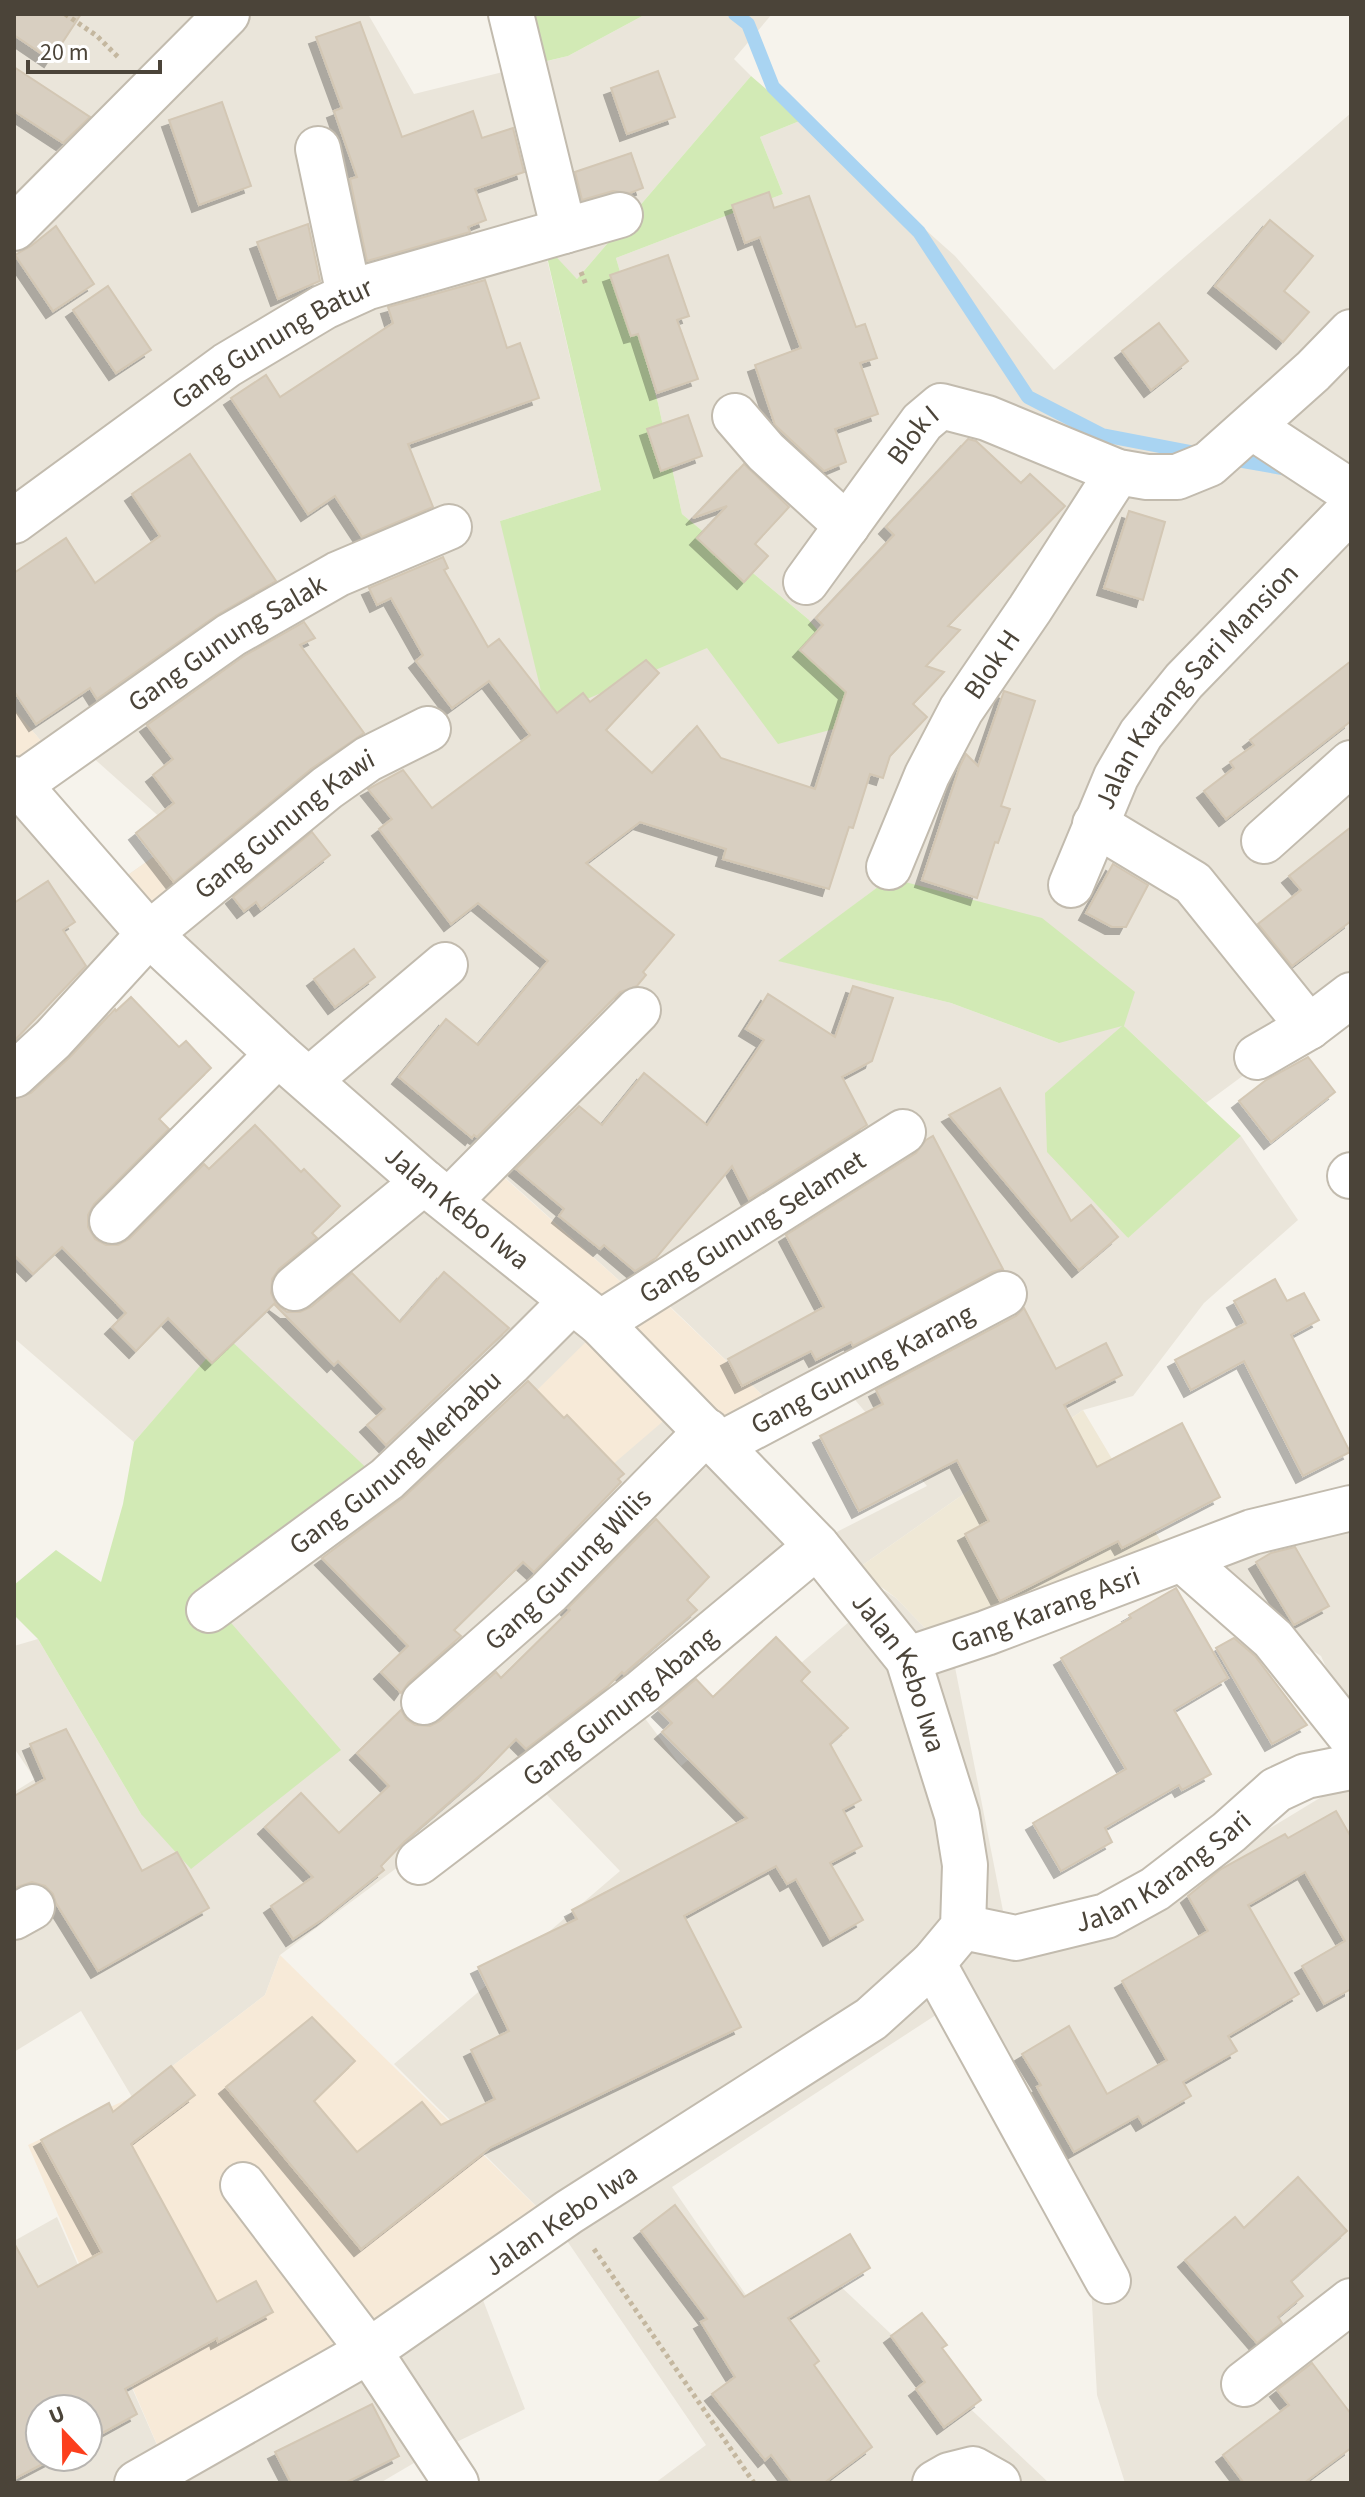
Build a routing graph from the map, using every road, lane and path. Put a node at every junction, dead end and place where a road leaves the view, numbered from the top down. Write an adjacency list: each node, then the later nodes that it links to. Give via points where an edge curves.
1 (65, 14): 4 (path, via 97,36)
2 (227, 14): 4 (street)
3 (511, 14): 8 (street)
4 (153, 90): 7 (street)
5 (318, 149): 9 (street)
6 (620, 215): 8 (street, Gang Gunung Batur)
7 (14, 228)
8 (564, 231): 9 (street, Gang Gunung Batur)
9 (349, 295): 16 (street, Gang Gunung Batur, via 227,365)
10 (1351, 332): 12 (street)
11 (735, 416): 17 (street)
12 (1252, 427): 13 (street, via 1209,464 1177,477); 14 (street)
13 (1118, 472): 17 (street, Blok I, via 987,418 941,406 922,422); 25 (street, Blok H, via 961,710)
14 (1351, 492)
15 (1351, 509): 23 (street, Jalan Karang Sari Mansion, via 1184,681 1141,734)
16 (14, 521)
17 (847, 526): 19 (street, Blok I)
18 (449, 527): 22 (street, Gang Gunung Salak, via 338,574 231,635)
19 (806, 582)
20 (428, 729): 27 (street, Gang Gunung Kawi, via 337,781)
21 (1351, 763): 24 (street)
22 (17, 782): 27 (street, Jalan Kebo Iwa)
23 (1095, 824): 26 (street, Jalan Karang Sari Mansion); 31 (street, via 1193,883)
24 (1264, 841)
25 (889, 867)
26 (1071, 885)
27 (149, 934): 33 (street, Jalan Kebo Iwa); 34 (street, Gang Gunung Kawi)
28 (445, 965): 33 (street)
29 (1351, 995): 31 (street)
30 (638, 1010): 36 (street)
31 (1309, 1027): 32 (street)
32 (1257, 1057)
33 (294, 1067): 36 (street, Jalan Kebo Iwa); 37 (street)
34 (14, 1075)
35 (903, 1132): 40 (street, Gang Gunung Selamet)
36 (436, 1192): 38 (street); 40 (street, Jalan Kebo Iwa)
37 (112, 1221)
38 (295, 1288)
39 (1004, 1294): 41 (street, Gang Gunung Karang)
40 (586, 1312): 41 (street, Jalan Kebo Iwa); 45 (street, Gang Gunung Merbabu, via 387,1479)
41 (714, 1438): 43 (street, Jalan Kebo Iwa); 47 (street, Gang Gunung Wilis)
42 (1351, 1508): 44 (street, Gang Karang Asri, via 1252,1532)
43 (817, 1546): 46 (street, Jalan Kebo Iwa); 50 (street, Gang Gunung Abang, via 643,1691)
44 (1183, 1560): 46 (street, Gang Karang Asri); 48 (street, via 1273,1639)
45 (209, 1610)
46 (908, 1659): 51 (street, Jalan Kebo Iwa, via 957,1815 965,1865)
47 (424, 1702)
48 (1351, 1737)
49 (1351, 1767): 51 (street, Jalan Karang Sari, via 1306,1776 1276,1790 1155,1889 1106,1916 1016,1938)
50 (419, 1862)
51 (963, 1927): 52 (street, Jalan Kebo Iwa)
52 (933, 1963): 54 (street, Jalan Kebo Iwa, via 871,2019); 55 (street)
53 (243, 2185): 57 (street)
54 (569, 2212): 57 (street, Jalan Kebo Iwa); 61 (path)
55 (1108, 2281)
56 (1351, 2301): 58 (street)
57 (369, 2351): 59 (street, Jalan Kebo Iwa); 60 (street)
58 (1244, 2384)
59 (137, 2483)
60 (456, 2483)
61 (754, 2483)
62 (935, 2483): 63 (street, via 973,2469)
63 (998, 2483)

